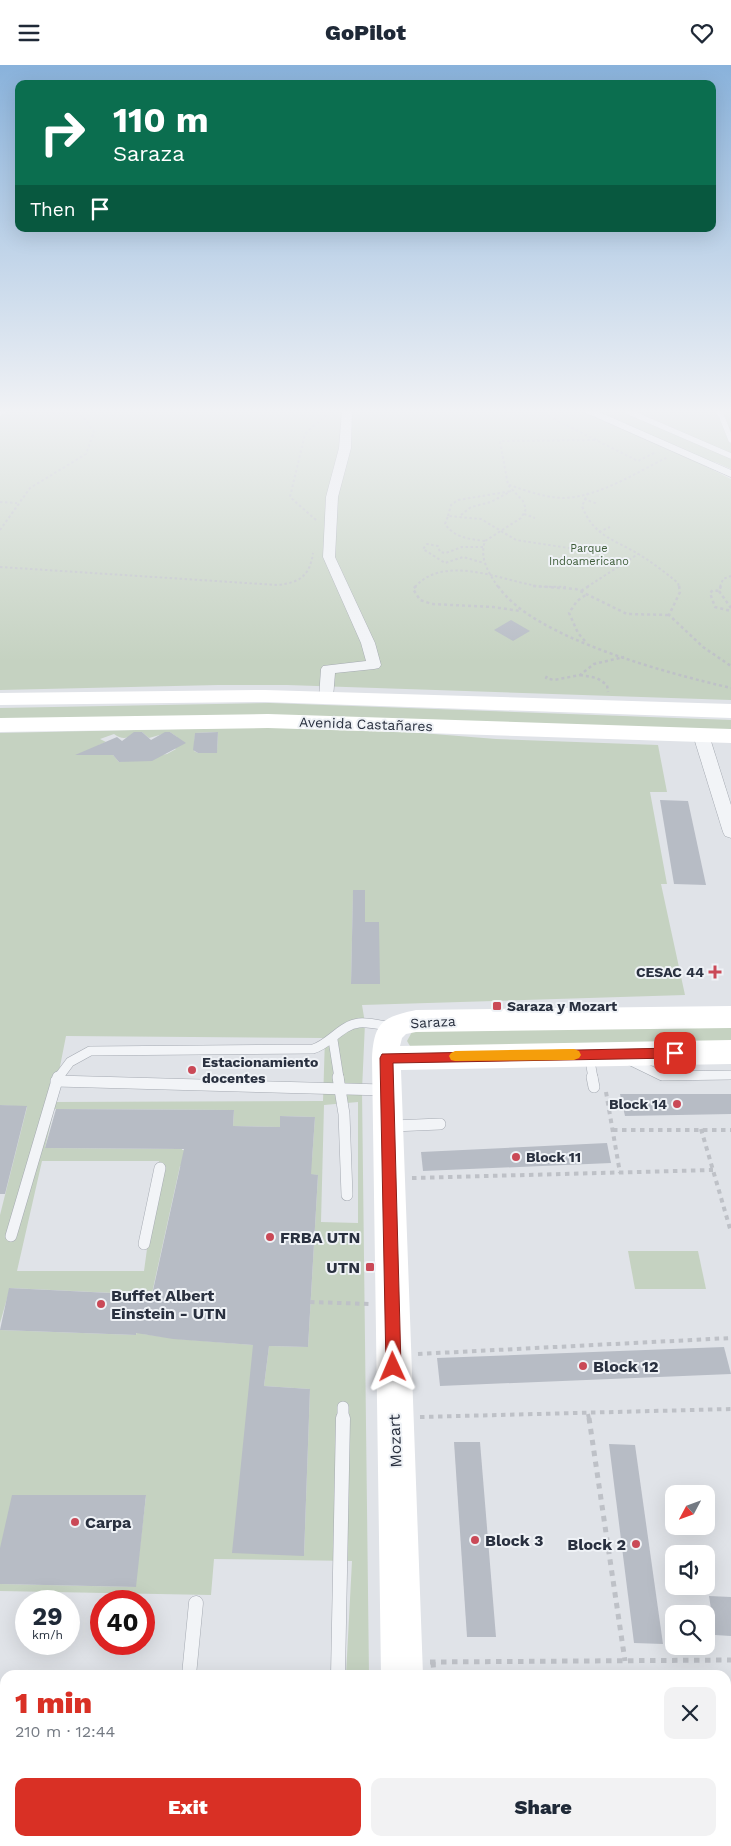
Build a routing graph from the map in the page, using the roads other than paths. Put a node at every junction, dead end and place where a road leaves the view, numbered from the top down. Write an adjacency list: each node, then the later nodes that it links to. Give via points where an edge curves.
1 (333, 495): 2 (street, via 332,567 368,643 374,665 328,669)
2 (326, 698): 3 (main road, Avenida Castañares); 4 (main road, Avenida Castañares)
3 (0, 699)
4 (731, 711)
5 (0, 725): 6 (main road, Avenida Castañares, via 268,721)
6 (701, 735): 7 (main road, Avenida Castañares); 8 (street)
7 (731, 736)
8 (731, 832)
9 (731, 1017): 11 (main road, Saraza)
10 (333, 1040): 11 (lane, via 350,1025 364,1023); 15 (lane, via 324,1047 313,1049 90,1051 73,1057 62,1068); 17 (lane)
11 (396, 1049): 13 (main road); 17 (lane); 19 (main road, Mozart)
12 (731, 1052): 13 (main road)
13 (602, 1054): 14 (lane, via 662,1076); 16 (lane)
14 (731, 1075)
15 (56, 1081): 17 (lane); 22 (lane)
16 (594, 1087)
17 (341, 1090): 21 (lane)
18 (440, 1125): 19 (lane)
19 (388, 1126): 26 (main road, Mozart, via 394,1418)
20 (160, 1168): 23 (lane)
21 (347, 1195)
22 (11, 1236)
23 (144, 1244)
24 (343, 1407): 28 (lane)
25 (196, 1603): 27 (lane)
26 (412, 1667)
27 (189, 1670)
28 (338, 1670)

